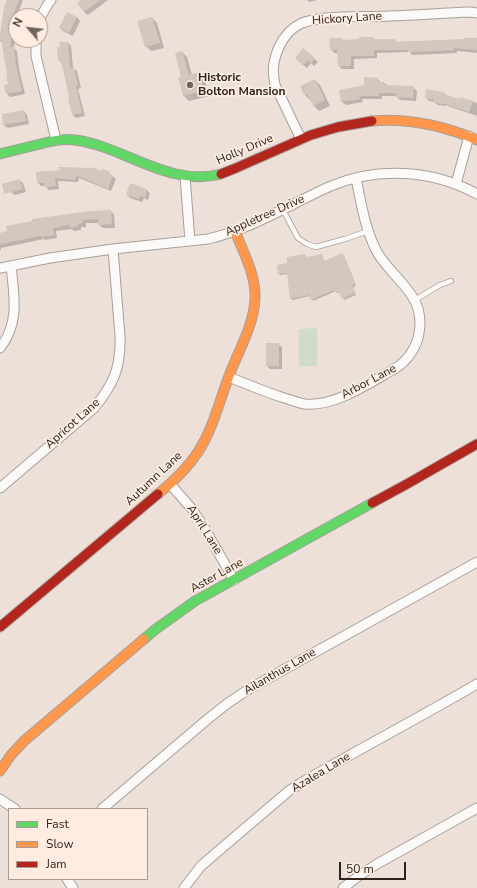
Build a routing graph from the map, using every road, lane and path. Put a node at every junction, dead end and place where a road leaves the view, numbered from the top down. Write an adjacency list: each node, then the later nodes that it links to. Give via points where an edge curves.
1 (477, 13): 4 (street, Hickory Lane, via 336,17 311,20 292,29 282,40 274,57 273,76)
2 (36, 48): 5 (street)
3 (473, 138): 4 (street, Holly Drive, via 437,126 402,121 376,121 331,129); 9 (street)
4 (301, 139): 7 (street, Holly Drive, via 242,167 218,175)
5 (56, 140): 6 (street, Holly Drive); 7 (street, Holly Drive, via 91,143)
6 (0, 154)
7 (185, 176): 14 (street)
8 (356, 178): 9 (street, Appletree Drive, via 394,173 415,174); 11 (street, Appletree Drive, via 331,186); 12 (street, Arbor Lane)
9 (456, 184): 10 (street, Appletree Drive)
10 (477, 194)
11 (283, 210): 12 (lane, via 298,238 316,247); 13 (street, Appletree Drive)
12 (368, 231): 19 (street, Arbor Lane, via 384,262)
13 (234, 232): 14 (street, Appletree Drive); 21 (street, Autumn Lane, via 250,270 255,298 250,323)
14 (190, 241): 15 (street, Appletree Drive)
15 (113, 249): 16 (street, Appletree Drive); 24 (street, Apricot Lane, via 120,336 115,376 94,408)
16 (11, 266): 17 (street, Appletree Drive); 20 (street, via 14,315 11,331)
17 (0, 268)
18 (450, 281): 19 (lane)
19 (415, 300): 21 (street, Arbor Lane, via 421,324 415,347 409,356 396,368 350,394 318,404 305,404)
20 (0, 348)
21 (229, 377): 23 (street, Autumn Lane, via 202,446 192,461)
22 (477, 444): 26 (street, Aster Lane)
23 (170, 484): 26 (street, April Lane, via 192,509); 27 (street, Autumn Lane)
24 (0, 488)
25 (477, 562): 32 (street, Ailanthus Lane, via 249,689 209,718)
26 (234, 580): 29 (street, Aster Lane, via 190,605 156,629 24,741)
27 (0, 627)
28 (477, 684): 34 (street, Azalea Lane, via 300,783 201,866)
29 (0, 771)
30 (0, 799): 31 (street)
31 (14, 808)
32 (103, 808)
33 (477, 808): 35 (street, via 377,864)
34 (184, 888)
35 (343, 888)

